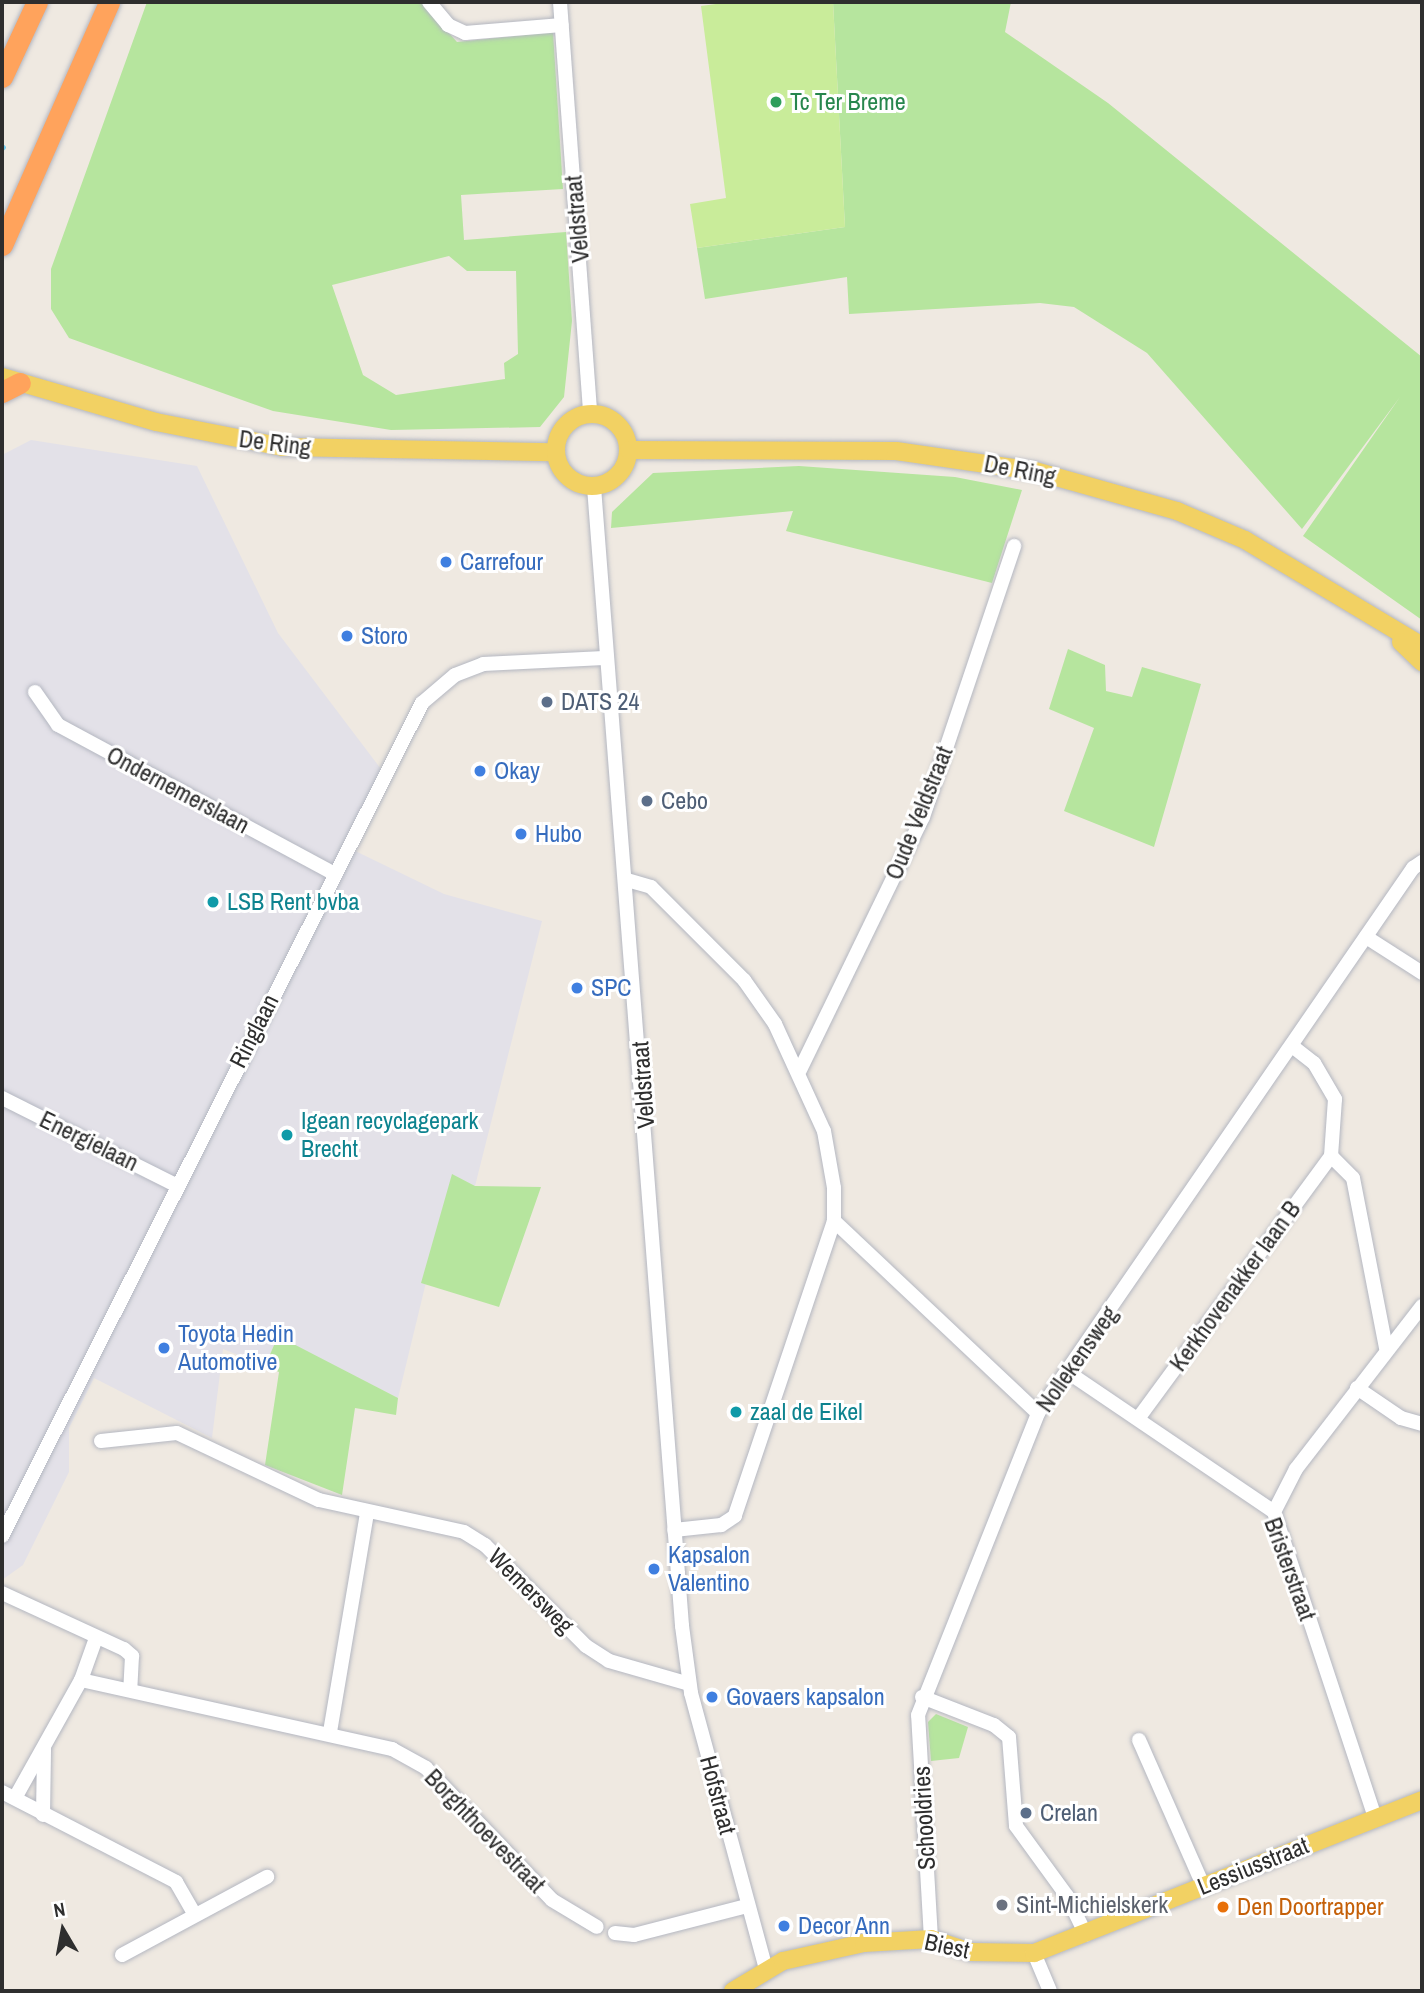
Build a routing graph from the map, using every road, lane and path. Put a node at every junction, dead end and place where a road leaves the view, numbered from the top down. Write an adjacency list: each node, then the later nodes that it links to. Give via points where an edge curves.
1 (37, 2): 6 (highway)
2 (109, 2): 7 (highway)
3 (429, 2): 5 (street, via 448,25 465,33)
4 (560, 2): 5 (street, Veldstraat)
5 (562, 25): 9 (street, Veldstraat)
6 (2, 77)
7 (2, 245)
8 (8, 384): 11 (main road, De Ring, via 156,422 283,447)
9 (590, 413): 10 (main road, via 620,426); 11 (main road, via 568,422)
10 (629, 450): 12 (main road, via 616,478); 14 (main road, De Ring, via 896,451 1035,471 1177,511 1245,540)
11 (555, 452): 12 (main road, via 564,474)
12 (594, 487): 16 (street, Veldstraat)
13 (1014, 546): 25 (street, Oude Veldstraat, via 923,817)
14 (1378, 619): 15 (main road, De Ring); 17 (main road, De Ring)
15 (1422, 646)
16 (604, 658): 20 (street, Ringlaan, via 483,664 437,687 422,703); 21 (street, Veldstraat)
17 (1422, 662)
18 (35, 692): 20 (street, Ondernemerslaan, via 58,725)
19 (1422, 862): 22 (street, Nollekensweg)
20 (335, 874): 28 (street, Ringlaan)
21 (627, 880): 25 (street, via 651,887 744,980); 40 (street, Veldstraat)
22 (1366, 937): 23 (street); 24 (street, Nollekensweg)
23 (1422, 973)
24 (1292, 1046): 27 (street, via 1314,1063 1335,1099); 32 (street, Nollekensweg)
25 (800, 1070): 29 (street, via 826,1141)
26 (2, 1098): 28 (street, Energielaan)
27 (1331, 1156): 31 (street, via 1353,1178); 35 (street, Kerkhovenakker laan B)
28 (176, 1185): 41 (street, Ringlaan)
29 (834, 1221): 34 (street); 40 (street, via 735,1516 721,1525)
30 (1422, 1306): 31 (street)
31 (1386, 1348): 33 (street)
32 (1069, 1373): 34 (street, Nollekensweg); 35 (street, Bristerstraat)
33 (1357, 1388): 36 (street, via 1401,1418); 38 (street, via 1296,1469)
34 (1038, 1413): 47 (street, Nollekensweg)
35 (1140, 1416): 38 (street, Bristerstraat)
36 (1422, 1424)
37 (101, 1441): 39 (street, Wemersweg, via 177,1433 284,1486)
38 (1274, 1512): 54 (street, Bristerstraat)
39 (367, 1513): 45 (street, Wemersweg, via 393,1513 464,1532 485,1545 586,1646 610,1661); 48 (street)
40 (674, 1530): 45 (street, Veldstraat)
41 (2, 1536)
42 (2, 1592): 43 (street)
43 (96, 1638): 44 (street); 46 (street, via 132,1656)
44 (81, 1680): 46 (street, Borghthoevestraat); 50 (street)
45 (690, 1684): 57 (street, Hofstraat)
46 (130, 1689): 48 (street, Borghthoevestraat)
47 (922, 1697): 61 (street, via 994,1725 1009,1737 1016,1826 1067,1896); 62 (street, Schooldries)
48 (330, 1732): 59 (street, Borghthoevestraat, via 392,1749 426,1768 552,1900)
49 (1139, 1740): 56 (street)
50 (44, 1749): 51 (street); 53 (street)
51 (8, 1795): 53 (street)
52 (1422, 1800): 54 (main road, Lessiusstraat)
53 (43, 1815): 58 (street, via 176,1882)
54 (1375, 1818): 56 (main road, Lessiusstraat)
55 (267, 1877): 58 (street)
56 (1203, 1885): 61 (main road, Lessiusstraat)
57 (747, 1906): 60 (street, via 634,1935); 65 (street, Hofstraat)
58 (195, 1914): 64 (street)
59 (597, 1927)
60 (615, 1933)
61 (1086, 1935): 63 (main road, Biest)
62 (931, 1939): 63 (main road, Biest, via 971,1952); 65 (main road, Biest, via 864,1943)
63 (1034, 1953): 67 (street)
64 (122, 1955)
65 (766, 1969): 66 (main road, Biest)
66 (733, 1991)
67 (1050, 1991)

